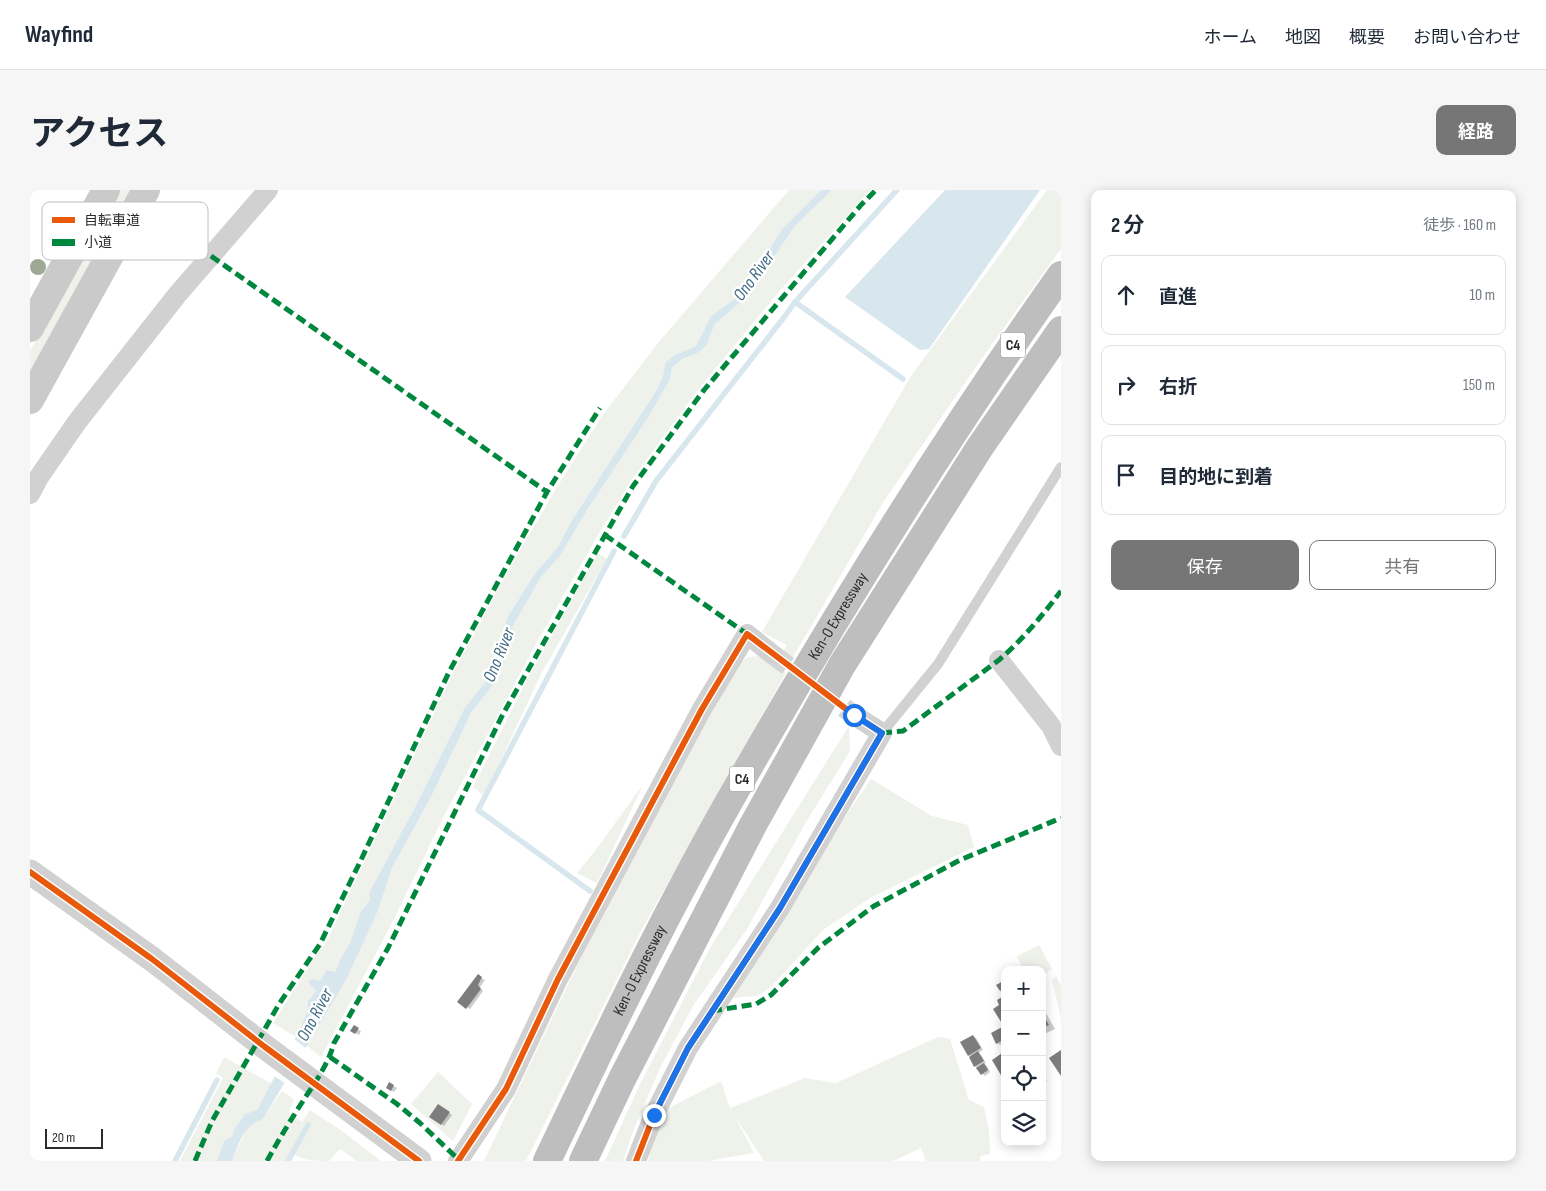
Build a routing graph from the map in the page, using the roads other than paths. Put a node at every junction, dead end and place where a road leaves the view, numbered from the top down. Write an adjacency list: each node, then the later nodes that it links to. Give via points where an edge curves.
1 (106, 190): 4 (main road)
2 (146, 190): 5 (main road)
3 (268, 190): 6 (street)
4 (99, 202)
5 (139, 202)
6 (208, 259)
7 (67, 260): 11 (main road)
8 (107, 260): 13 (main road)
9 (207, 260): 15 (street, via 83,414)
10 (1061, 275): 24 (highway, Ken-O Expressway / C4, via 884,540 726,807 632,985)
11 (30, 328)
12 (1061, 330): 25 (highway, Ken-O Expressway / C4, via 980,447 842,666 753,826)
13 (30, 400)
14 (1061, 468): 19 (lane, via 938,664)
15 (30, 494)
16 (772, 654): 23 (street, via 746,634 702,709 558,980 506,1089)
17 (999, 660): 20 (street, via 1051,726)
18 (854, 715): 19 (street)
19 (882, 733): 26 (street, via 780,908 688,1048 654,1115)
20 (1061, 746)
21 (30, 872): 22 (street, via 152,959)
22 (419, 1161)
23 (458, 1161)
24 (548, 1161)
25 (583, 1161)
26 (636, 1161)

